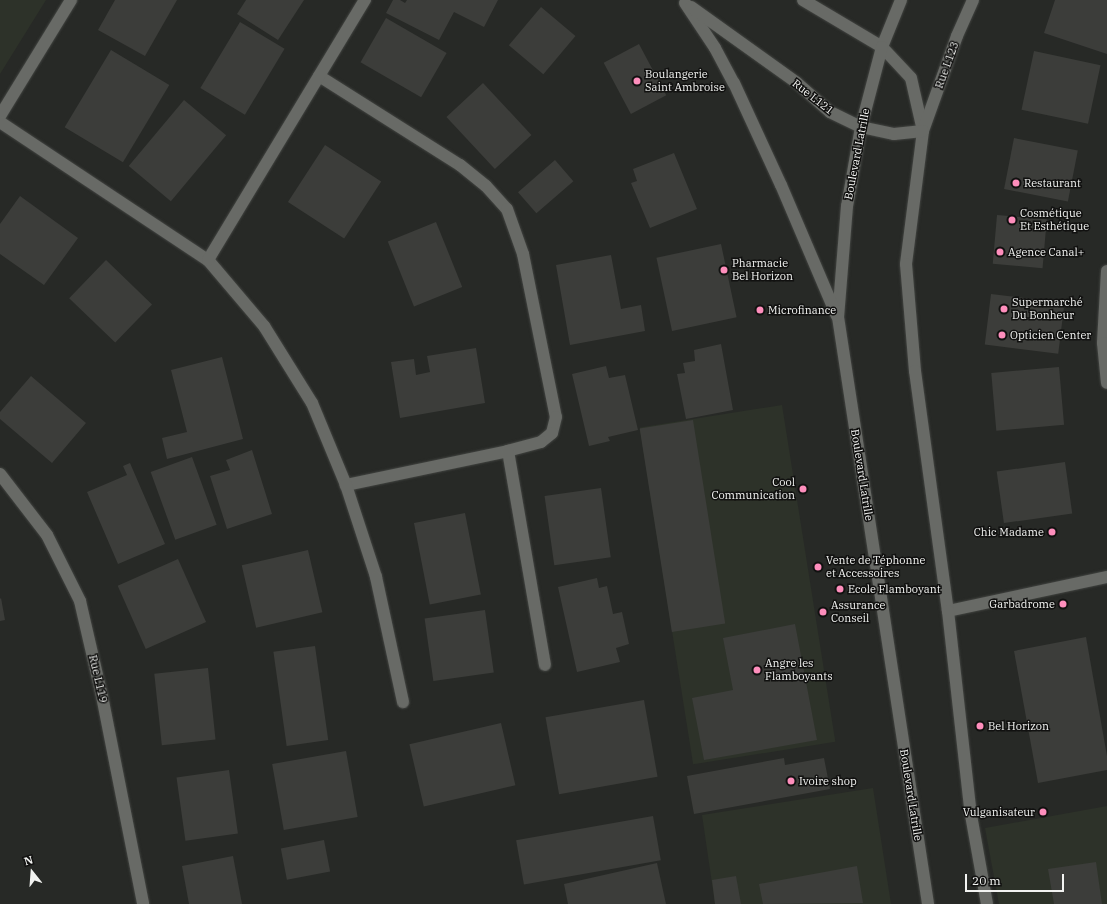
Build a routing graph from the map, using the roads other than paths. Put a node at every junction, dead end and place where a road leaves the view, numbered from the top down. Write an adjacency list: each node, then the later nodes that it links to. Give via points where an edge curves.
1 (71, 0): 9 (street)
2 (365, 0): 8 (street)
3 (803, 0): 7 (street)
4 (901, 0): 7 (street)
5 (973, 0): 12 (street, Rue L123, via 957,36)
6 (683, 1): 11 (street, Rue L121, via 797,83 830,112); 15 (street, via 715,48 734,83 782,185)
7 (882, 47): 11 (street, Boulevard Latrille); 12 (street, via 910,78)
8 (319, 76): 13 (street); 18 (street, via 460,164 486,186 507,209 523,254 556,417 552,433 541,442)
9 (0, 116)
10 (0, 122): 13 (street)
11 (861, 127): 12 (street, Rue L121, via 894,134); 15 (street, Boulevard Latrille, via 847,206)
12 (923, 131): 22 (street, via 906,264 915,371)
13 (208, 260): 20 (street, via 264,326 312,403)
14 (1107, 271): 16 (street)
15 (838, 317): 26 (street, Boulevard Latrille)
16 (1105, 343): 17 (street)
17 (1107, 383)
18 (508, 451): 20 (street); 23 (street)
19 (0, 474): 25 (street, Rue L119, via 47,535 80,601 102,696)
20 (346, 485): 24 (street, via 376,577)
21 (1107, 577): 22 (street)
22 (948, 611): 27 (street, via 971,815)
23 (546, 665)
24 (403, 702)
25 (143, 904)
26 (928, 904)
27 (987, 904)

